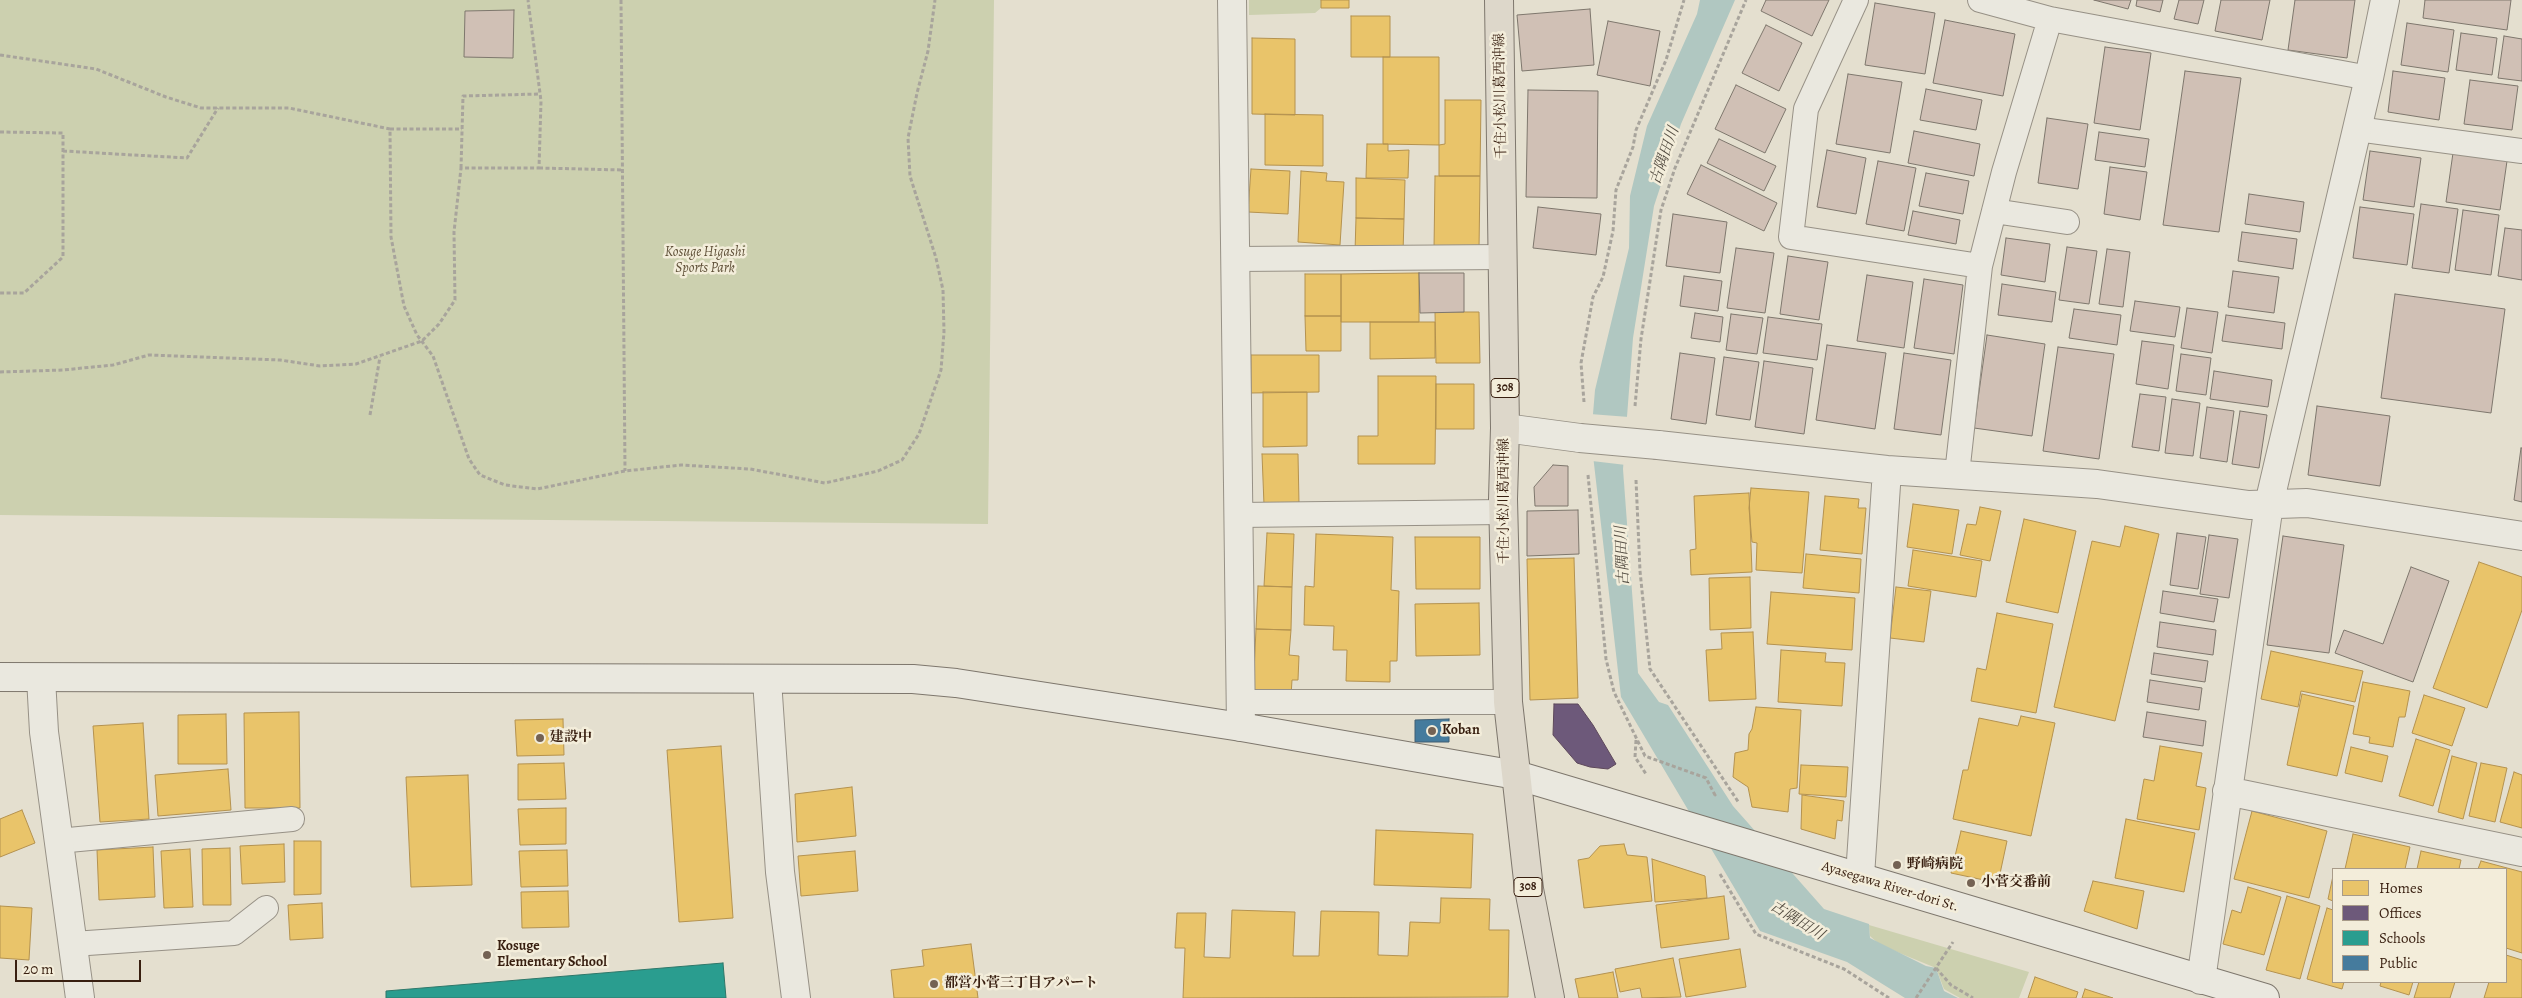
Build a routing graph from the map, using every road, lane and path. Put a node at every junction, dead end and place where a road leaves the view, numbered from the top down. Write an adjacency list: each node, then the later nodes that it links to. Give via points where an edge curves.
1 (528, 0): 12 (path)
2 (622, 0): 22 (path)
3 (935, 0): 35 (path, via 928,51 908,138 910,176 936,258 942,290 944,332 941,370 933,396 915,440 902,460 824,483 722,466 681,465)
4 (1232, 0): 26 (street)
5 (1500, 0): 25 (main road, 千住小松川葛西沖線 / 308)
6 (1856, 0): 27 (lane, via 1806,109 1791,237)
7 (1980, 0): 9 (lane)
8 (2385, 0): 11 (street)
9 (2050, 20): 11 (lane); 23 (lane)
10 (0, 55): 13 (path, via 96,69 166,97 202,108)
11 (2369, 78): 16 (street)
12 (539, 94): 15 (path, via 464,96); 21 (path)
13 (218, 108): 14 (path, via 289,108); 18 (path, via 187,158)
14 (390, 129): 15 (path); 29 (path, via 391,237 404,306)
15 (462, 129): 20 (path)
16 (2357, 129): 19 (lane); 37 (street)
17 (0, 132): 18 (path, via 63,133)
18 (63, 151): 28 (path, via 63,257 24,293)
19 (2522, 151)
20 (461, 168): 21 (path); 29 (path, via 454,232 455,300 439,324)
21 (539, 168): 22 (path)
22 (623, 170): 35 (path)
23 (1994, 211): 24 (lane); 27 (lane)
24 (2067, 222)
25 (1504, 257): 26 (lane); 33 (main road, 千住小松川葛西沖線 / 308)
26 (1235, 258): 39 (street)
27 (1980, 266): 36 (lane)
28 (0, 292)
29 (422, 341): 30 (path); 35 (path, via 436,363 469,458 480,475 505,485 537,489)
30 (380, 357): 31 (path, via 356,364 320,366 280,360 149,356 96,367); 32 (path)
31 (0, 372)
32 (370, 415)
33 (1505, 428): 34 (street, bridge); 38 (main road, 千住小松川葛西沖線 / 308)
34 (1887, 470): 36 (street); 54 (street)
35 (625, 471)
36 (1957, 474): 37 (street, via 2097,484)
37 (2269, 504): 40 (street, via 2306,504); 49 (street)
38 (1503, 512): 39 (lane); 44 (main road, 千住小松川葛西沖線 / 308)
39 (1238, 515): 45 (street)
40 (2522, 536)
41 (0, 677): 42 (street, Ayasegawa River-dori St.)
42 (41, 678): 43 (street, Ayasegawa River-dori St.); 52 (street, via 44,732)
43 (767, 680): 45 (street, Ayasegawa River-dori St., via 913,679); 61 (street, via 780,872)
44 (1508, 702): 45 (lane); 48 (main road, 千住小松川葛西沖線 / 308)
45 (1241, 715): 48 (street, Ayasegawa River-dori St.)
46 (1636, 739): 47 (path, via 1635,757)
47 (1646, 774)
48 (1516, 775): 51 (street, Ayasegawa River-dori St.); 62 (main road, 千住小松川葛西沖線 / 308, via 1528,889)
49 (2227, 791): 53 (street); 59 (street)
50 (292, 820): 52 (lane)
51 (1720, 836): 54 (street, Ayasegawa River-dori St.); 63 (path, via 1720,875 1756,934 1844,969)
52 (58, 841): 57 (street)
53 (2522, 852)
54 (1860, 876): 56 (street, Ayasegawa River-dori St.)
55 (266, 908): 57 (lane, via 234,933)
56 (1974, 913): 58 (path); 59 (street, Ayasegawa River-dori St.)
57 (72, 944): 60 (street)
58 (1936, 968): 64 (path); 65 (path, via 1951,985)
59 (2202, 980): 66 (street, Ayasegawa River-dori St.)
60 (80, 998)
61 (796, 998)
62 (1550, 998)
63 (1889, 998)
64 (1916, 998)
65 (1973, 998)
66 (2265, 998)

